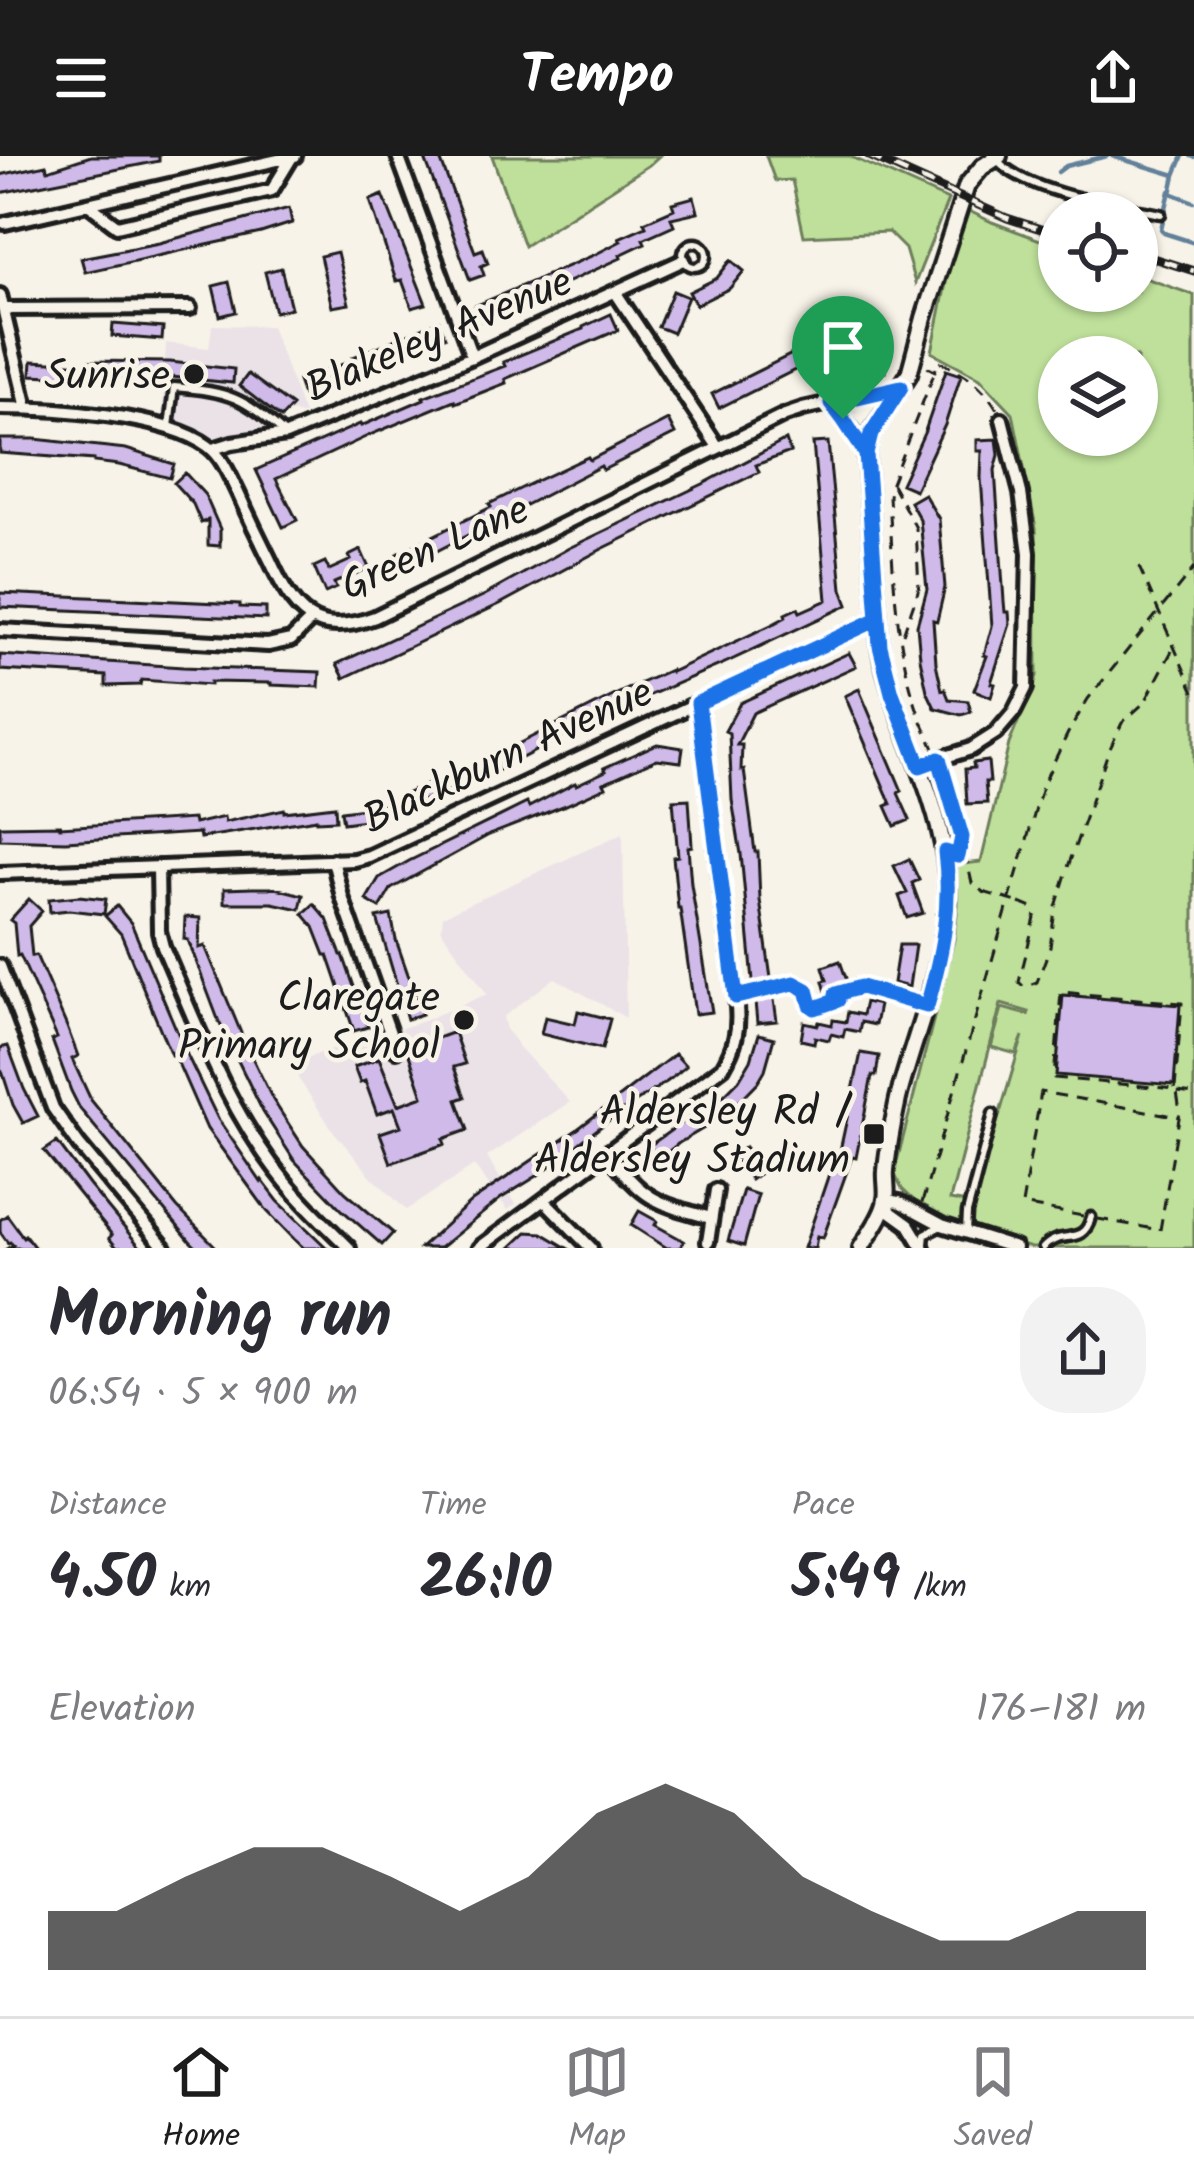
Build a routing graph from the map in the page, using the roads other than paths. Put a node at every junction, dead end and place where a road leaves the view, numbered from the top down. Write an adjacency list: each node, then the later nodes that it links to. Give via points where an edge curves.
1 (294, 156): 4 (street); 4 (street, via 272,190 117,226)
2 (398, 156): 12 (street)
3 (997, 157): 5 (lane, via 1026,180); 13 (street, via 972,178 961,204)
4 (88, 204): 6 (street)
5 (1161, 214)
6 (5, 223)
7 (684, 260): 7 (lane, via 700,267 706,250 692,244); 8 (street, Blakeley Avenue)
8 (616, 293): 12 (street, Blakeley Avenue); 20 (street)
9 (0, 295): 11 (street)
10 (190, 308): 11 (street)
11 (3, 309): 16 (street)
12 (472, 357): 19 (street, Blakeley Avenue)
13 (901, 387): 14 (street, Green Lane); 22 (street)
14 (831, 403): 20 (street, Green Lane); 22 (street)
15 (0, 408): 16 (street)
16 (26, 408): 18 (street)
17 (1002, 419): 27 (street, via 1029,553 1026,688 996,733)
18 (169, 427): 19 (lane, via 174,387 250,403); 21 (street)
19 (286, 434): 21 (street, Blakeley Avenue)
20 (718, 447): 23 (street, Green Lane, via 375,617 355,625)
21 (213, 449): 23 (street, Green Lane, via 286,594)
22 (866, 454): 24 (street)
23 (312, 619): 25 (street, via 291,640 268,645)
24 (878, 619): 26 (street, Blackburn Avenue); 27 (street, via 884,665)
25 (0, 630)
26 (698, 703): 28 (street, Blackburn Avenue, via 369,856); 36 (street, via 737,1038 723,1067)
27 (920, 766): 33 (street, via 951,854)
28 (333, 860): 29 (street, Blackburn Avenue); 34 (street)
29 (158, 867): 30 (street, Blackburn Avenue); 46 (street, via 163,947 220,1082 285,1182)
30 (0, 873)
31 (0, 966): 45 (street, via 52,1108)
32 (843, 992): 33 (street, via 861,987)
33 (927, 1006): 39 (street, via 890,1138)
34 (396, 1050)
35 (993, 1114): 43 (lane)
36 (607, 1152): 38 (street); 41 (street, via 641,1193)
37 (716, 1190): 41 (street)
38 (544, 1200): 47 (street); 48 (street)
39 (886, 1200): 42 (street); 49 (street); 50 (street)
40 (1091, 1217): 52 (lane, via 1081,1235)
41 (711, 1218): 44 (street)
42 (945, 1226): 43 (street); 50 (lane, via 925,1234)
43 (966, 1232): 51 (street)
44 (708, 1242)
45 (164, 1248)
46 (349, 1248)
47 (479, 1248)
48 (591, 1248)
49 (861, 1248)
50 (924, 1248)
51 (1015, 1248)
52 (1043, 1248)

